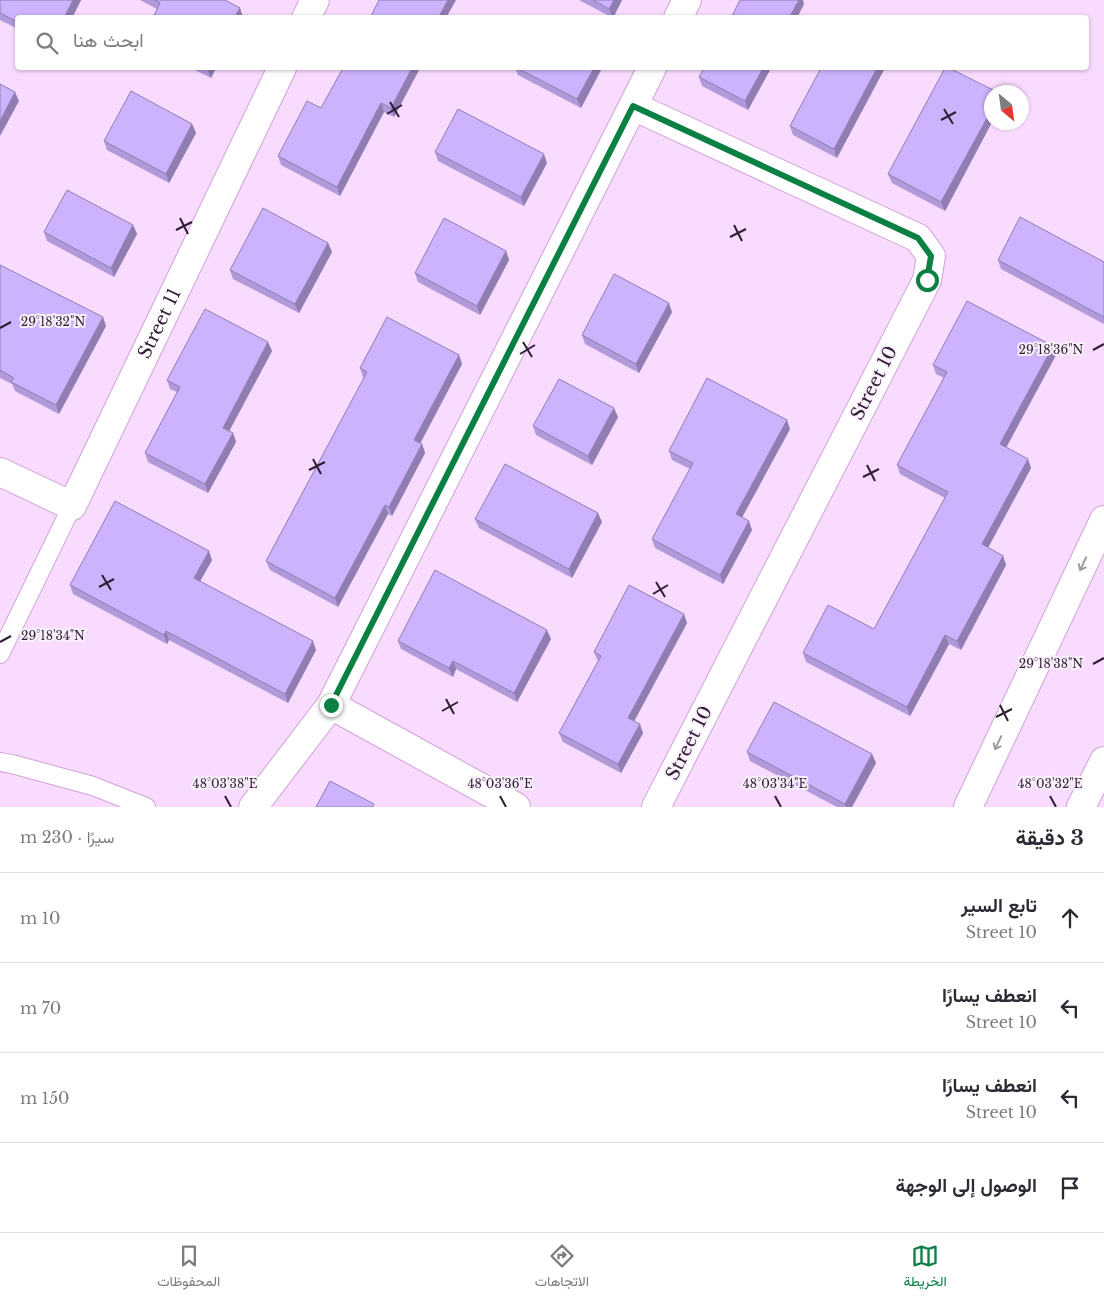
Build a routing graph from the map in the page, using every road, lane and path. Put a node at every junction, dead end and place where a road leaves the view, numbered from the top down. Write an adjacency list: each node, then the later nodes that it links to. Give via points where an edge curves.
1 (315, 0): 3 (street)
2 (687, 0): 4 (street)
3 (308, 15)
4 (680, 15)
5 (281, 70): 9 (street, Street 11)
6 (651, 70): 7 (street)
7 (633, 106): 12 (street); 18 (street, Street 10, via 918,238 931,256 927,280)
8 (0, 472): 9 (street)
9 (72, 506): 11 (lane)
10 (1104, 520): 19 (street, one-way to 19)
11 (0, 654)
12 (331, 705): 16 (street); 17 (street)
13 (1104, 761): 20 (street)
14 (0, 762): 15 (lane, via 93,786)
15 (146, 807)
16 (253, 807)
17 (516, 807)
18 (656, 807)
19 (968, 807)
20 (1081, 807)

